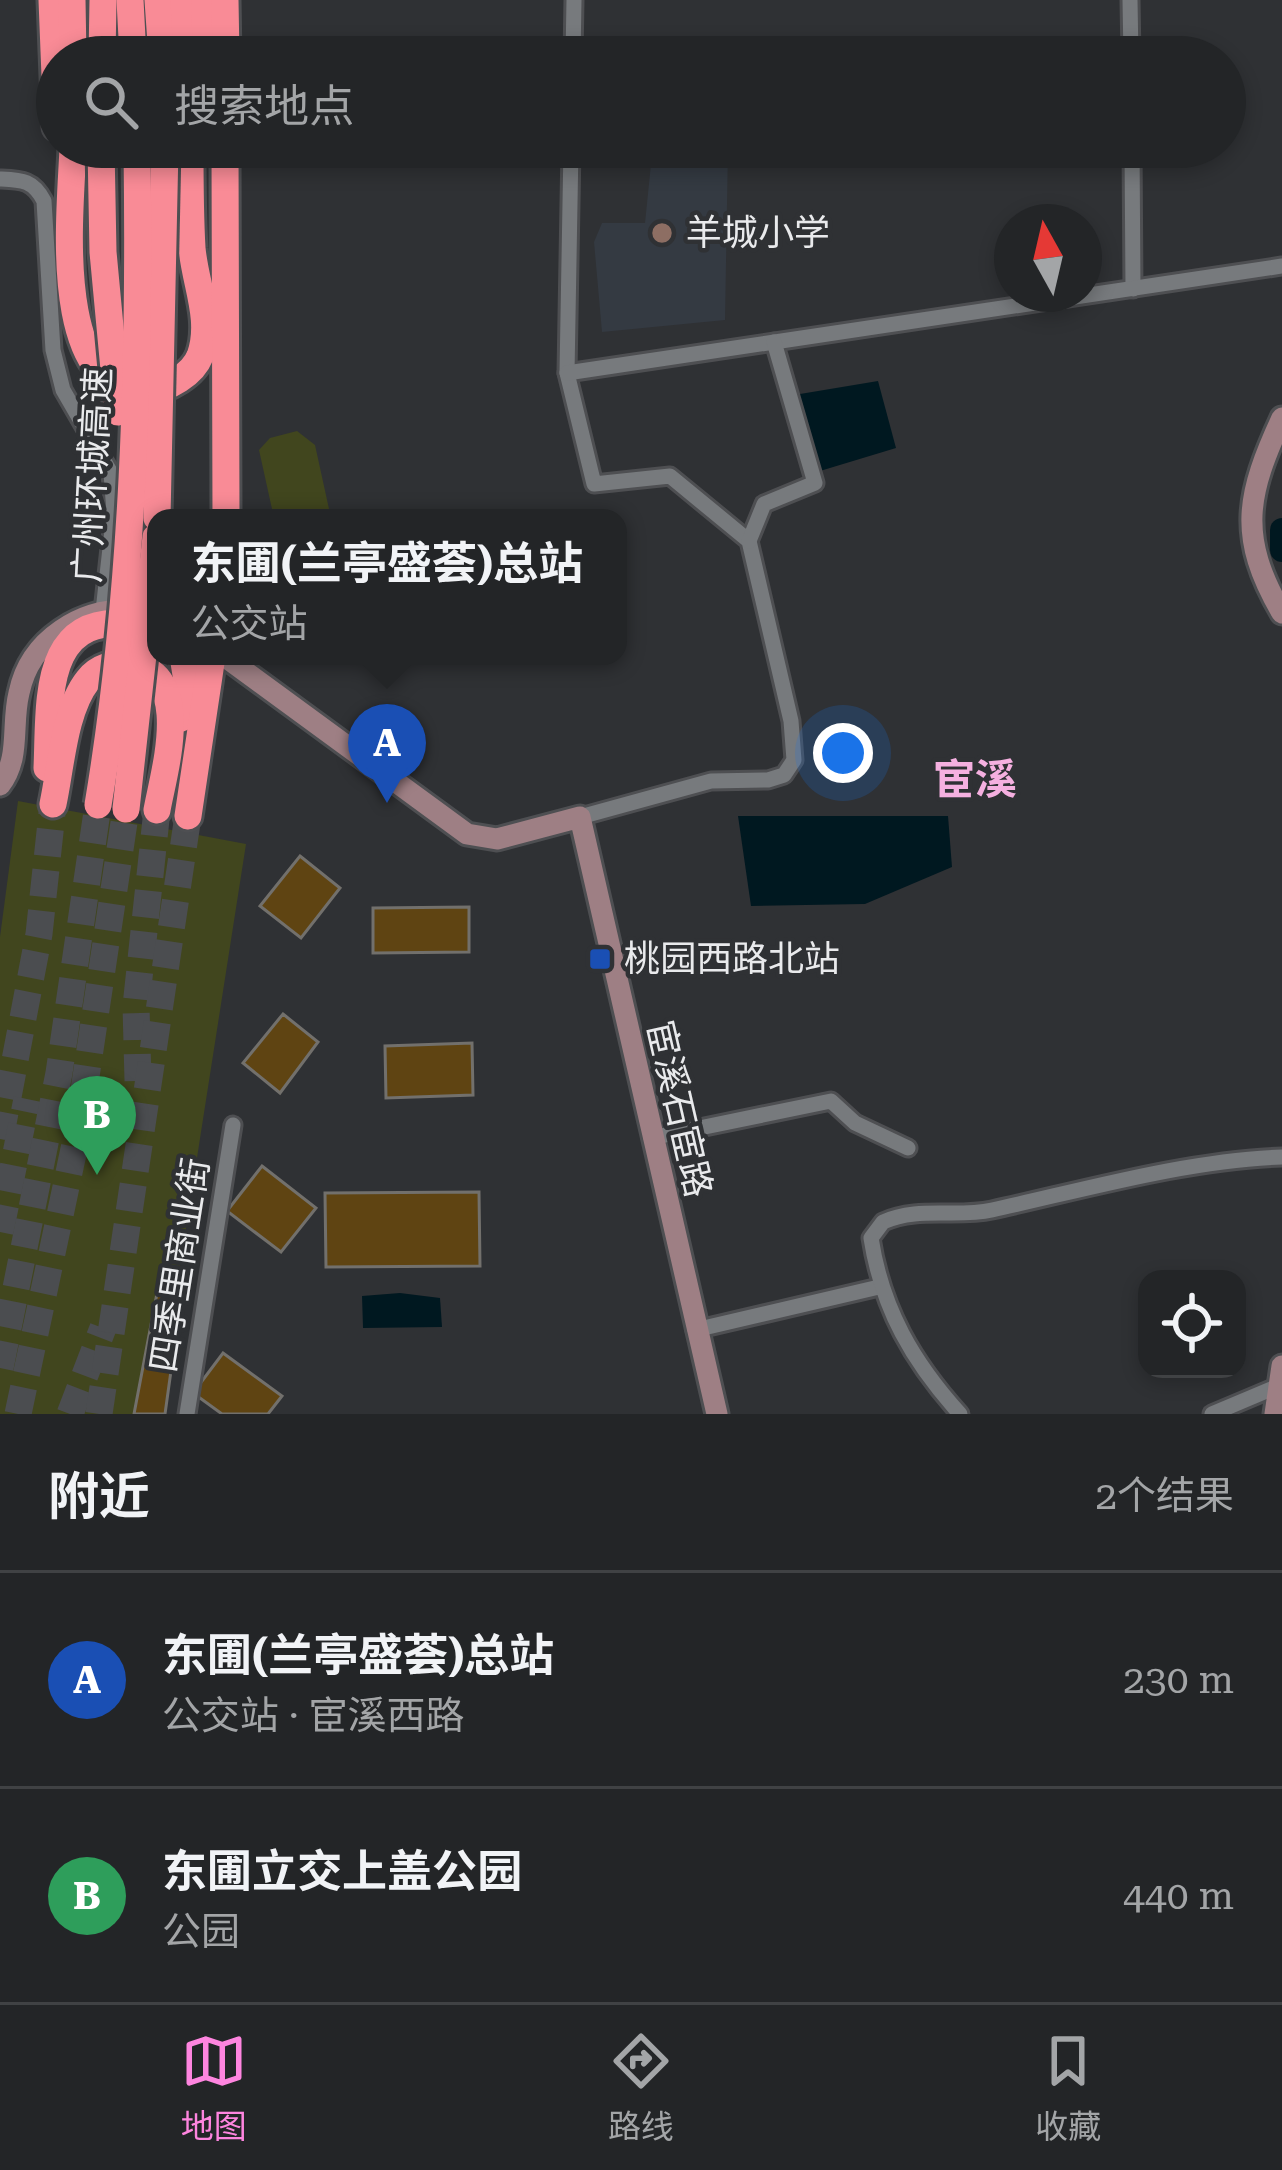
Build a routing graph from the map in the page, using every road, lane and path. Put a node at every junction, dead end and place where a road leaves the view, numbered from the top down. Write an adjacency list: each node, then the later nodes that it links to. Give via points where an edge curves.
1 (52, 0): 9 (highway)
2 (158, 0): 14 (highway)
3 (184, 0): 15 (highway)
4 (205, 0): 16 (highway)
5 (225, 0): 17 (highway)
6 (574, 0): 18 (street)
7 (1130, 0): 19 (street)
8 (97, 2): 10 (highway); 11 (highway); 12 (highway); 13 (highway)
9 (53, 36)
10 (82, 36)
11 (92, 36)
12 (100, 36)
13 (119, 36)
14 (161, 36)
15 (186, 36)
16 (206, 36)
17 (226, 36)
18 (573, 36)
19 (1131, 36)
20 (62, 168): 32 (highway)
21 (72, 168): 32 (highway)
22 (99, 168): 41 (highway, bridge)
23 (137, 168): 41 (highway, 广州环城高速, bridge)
24 (164, 168): 41 (highway, 广州环城高速, bridge)
25 (190, 168): 36 (highway, via 192,247)
26 (210, 168): 36 (highway)
27 (213, 168): 33 (highway)
28 (225, 168): 33 (highway)
29 (571, 168): 38 (street)
30 (1132, 168): 35 (street)
31 (0, 179): 44 (street, via 23,180 44,201 53,350 63,390 110,473)
32 (71, 228): 36 (highway, via 75,318 111,380 149,390 181,377 200,355)
33 (224, 240): 40 (highway)
34 (1282, 266): 35 (street)
35 (1133, 289): 37 (street)
36 (206, 320)
37 (773, 342): 38 (street); 42 (street, via 815,483 764,504)
38 (567, 373): 42 (street, via 594,484 670,476)
39 (1282, 418): 45 (street, via 1251,503 1259,563)
40 (226, 509)
41 (143, 519): 43 (highway, 广州环城高速, bridge, via 113,711 112,807)
42 (749, 541): 55 (street, via 794,760 784,775 711,781)
43 (147, 593)
44 (104, 611): 46 (street); 52 (street, via 49,640 26,672 11,768)
45 (1282, 614)
46 (147, 615)
47 (147, 628): 51 (highway, via 80,631 60,654 48,744 52,804 76,704 92,674 107,665 137,666 161,687 171,710)
48 (184, 665): 51 (highway, via 189,693)
49 (211, 665): 54 (highway)
50 (236, 665): 55 (street, via 467,833 497,838)
51 (169, 744): 53 (highway)
52 (0, 785)
53 (158, 810)
54 (188, 816)
55 (580, 817): 57 (street, 宦溪石宦路)
56 (232, 1125): 63 (street, 四季里商业街)
57 (651, 1138): 58 (street, via 830,1101); 61 (street, 宦溪石宦路)
58 (908, 1148)
59 (1282, 1157): 60 (street, via 990,1211 892,1218 871,1238)
60 (879, 1287): 61 (street); 65 (street, via 919,1369)
61 (695, 1330): 64 (street, 宦溪石宦路)
62 (1280, 1376): 66 (street); 67 (street)
63 (187, 1414)
64 (717, 1414)
65 (960, 1414)
66 (1212, 1414)
67 (1275, 1414)

